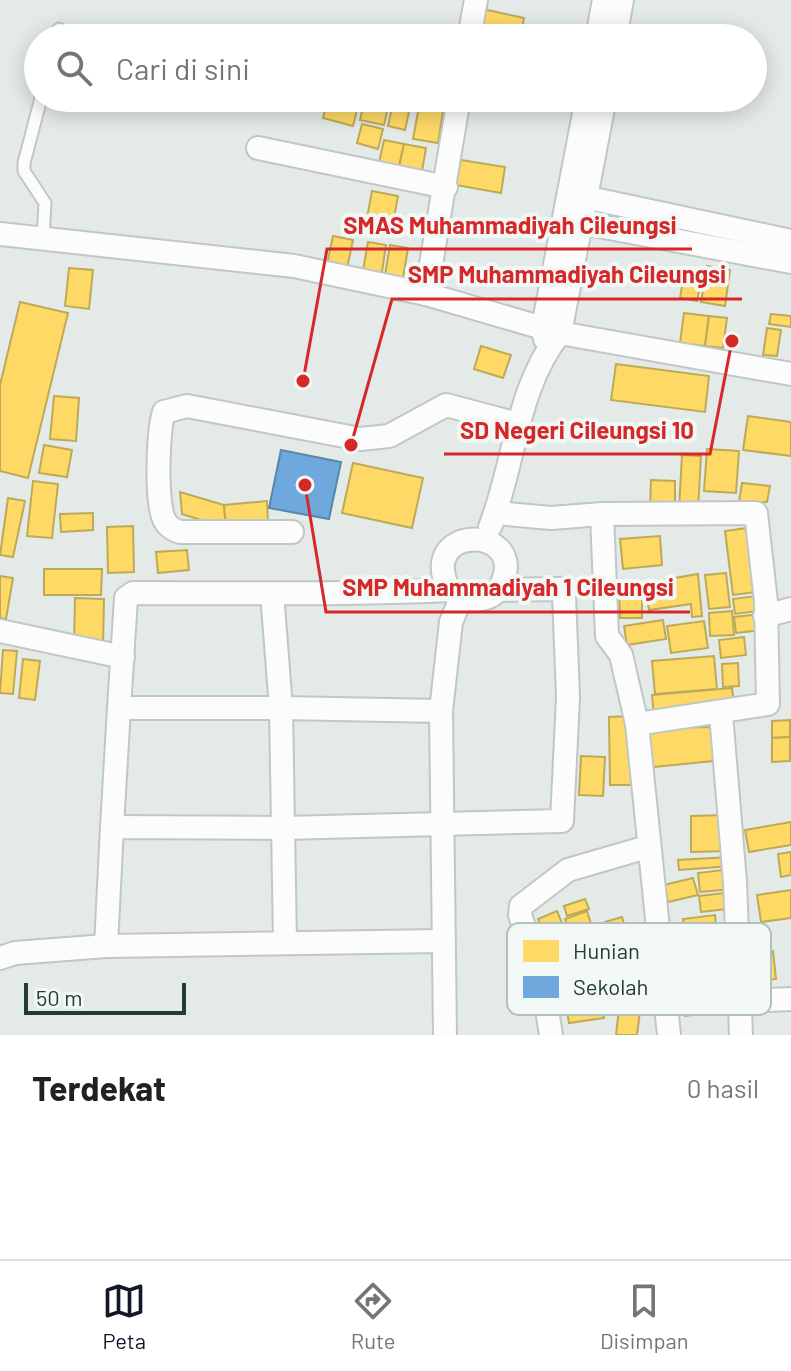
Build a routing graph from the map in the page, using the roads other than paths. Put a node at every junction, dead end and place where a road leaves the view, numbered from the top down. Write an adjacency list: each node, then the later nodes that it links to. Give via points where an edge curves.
1 (476, 0): 4 (street)
2 (604, 0): 5 (street)
3 (622, 0): 6 (street)
4 (472, 24)
5 (600, 24)
6 (618, 24)
7 (37, 112): 16 (lane, via 24,171 45,203)
8 (457, 112): 12 (street)
9 (586, 112): 13 (street)
10 (601, 112): 13 (street)
11 (258, 148): 12 (street)
12 (446, 187): 19 (street)
13 (579, 196): 14 (street); 17 (street)
14 (574, 222): 18 (street); 20 (street)
15 (0, 234): 16 (street)
16 (43, 238): 19 (street, via 259,261)
17 (791, 241)
18 (791, 262)
19 (426, 294): 20 (street)
20 (550, 336): 21 (street); 22 (street)
21 (791, 374)
22 (518, 424): 23 (street); 25 (street, via 446,405 389,436 360,439 187,406 164,412 159,491 168,525 180,532)
23 (496, 513): 24 (street, via 551,518); 26 (street)
24 (602, 514): 31 (street, via 756,513); 38 (street, via 607,636 621,655)
25 (292, 532)
26 (485, 540): 27 (street, via 505,561); 29 (street, via 458,542 448,552 442,564)
27 (498, 590): 29 (street, via 474,601); 39 (street, via 560,589 564,595 564,819 557,824)
28 (272, 593): 29 (street); 33 (street, via 128,595); 35 (street)
29 (455, 594): 36 (street)
30 (791, 609): 31 (street)
31 (765, 616): 37 (street, via 768,704)
32 (0, 631): 33 (street)
33 (123, 657): 34 (street)
34 (119, 708): 35 (street); 40 (street)
35 (281, 708): 36 (street); 41 (street)
36 (441, 711): 39 (street)
37 (721, 714): 38 (street); 45 (street)
38 (637, 724): 42 (street)
39 (441, 825): 41 (street); 46 (street)
40 (112, 827): 41 (street); 48 (street)
41 (284, 828): 47 (street)
42 (647, 847): 43 (street, via 568,870 521,906); 44 (street)
43 (523, 923)
44 (656, 923)
45 (736, 923)
46 (443, 941): 47 (street); 54 (street)
47 (285, 943): 48 (street)
48 (106, 946): 49 (street)
49 (0, 958)
50 (791, 999): 51 (street)
51 (771, 1000)
52 (548, 1015): 55 (street)
53 (667, 1015): 56 (street)
54 (445, 1035)
55 (551, 1035)
56 (669, 1035)

